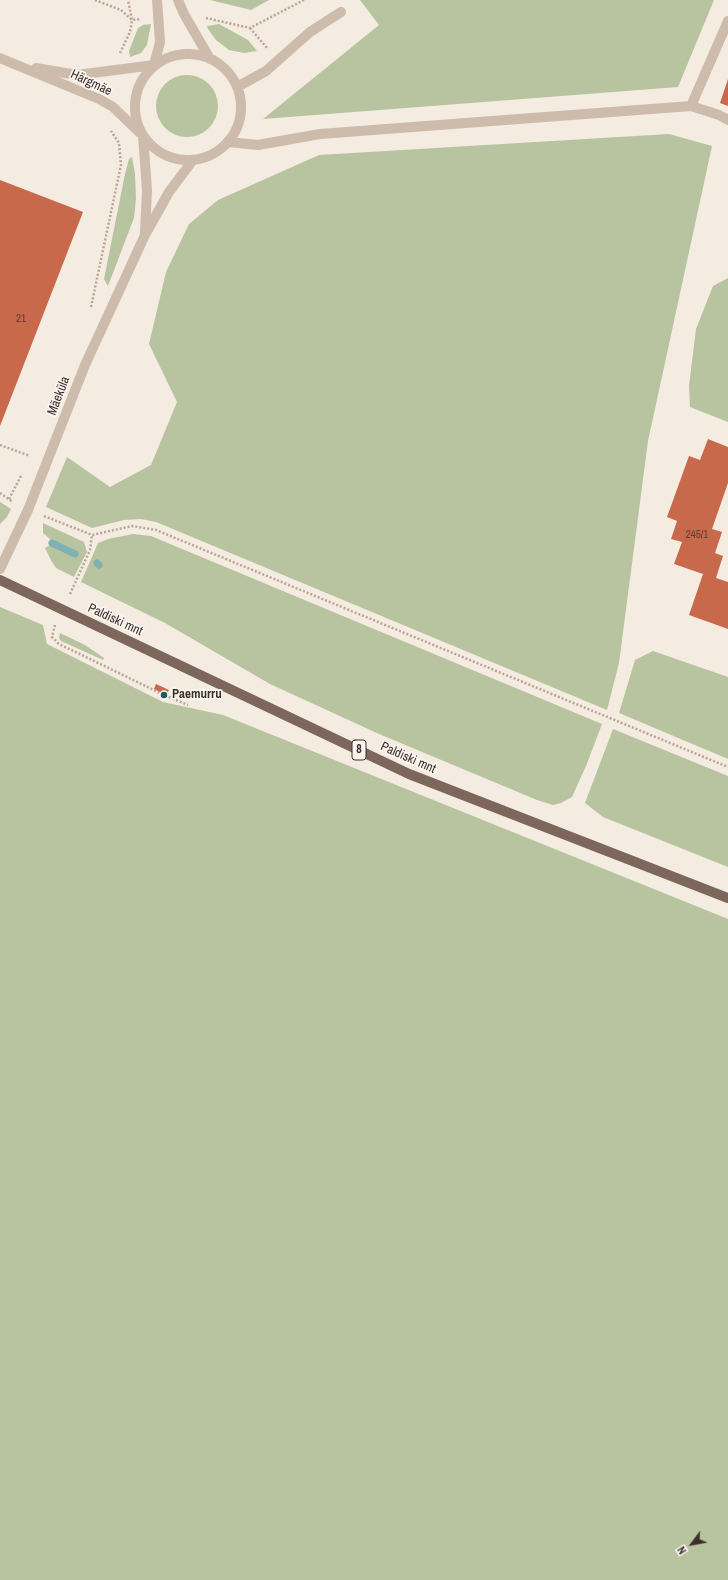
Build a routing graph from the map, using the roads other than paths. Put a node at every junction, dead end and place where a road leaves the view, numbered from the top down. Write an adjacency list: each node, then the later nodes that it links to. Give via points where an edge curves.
1 (157, 0): 8 (street, via 160,42)
2 (178, 0): 6 (street)
3 (341, 12): 9 (street, via 310,32 266,71)
4 (728, 21): 10 (street)
5 (0, 58): 7 (street, Härgmäe)
6 (210, 59): 8 (street, via 196,54 181,54); 9 (street, via 226,70)
7 (20, 65): 8 (street, Härgmäe, via 77,75); 12 (street, Härgmäe, via 113,107)
8 (154, 65): 12 (street, via 142,80 135,98 136,118)
9 (237, 87): 13 (street, via 241,106 238,126)
10 (691, 106): 11 (street); 13 (street, via 320,134 258,145)
11 (728, 120)
12 (143, 136): 14 (street, via 152,147 165,156); 15 (street, Mäeküla, via 147,190)
13 (228, 142): 14 (street, via 212,155)
14 (193, 160): 15 (street, Mäeküla, via 169,192)
15 (145, 235): 16 (street, Mäeküla, via 85,365 28,510)
16 (0, 569)
17 (0, 580): 18 (main road, Paldiski mnt / 8, via 409,774)
18 (728, 898)

